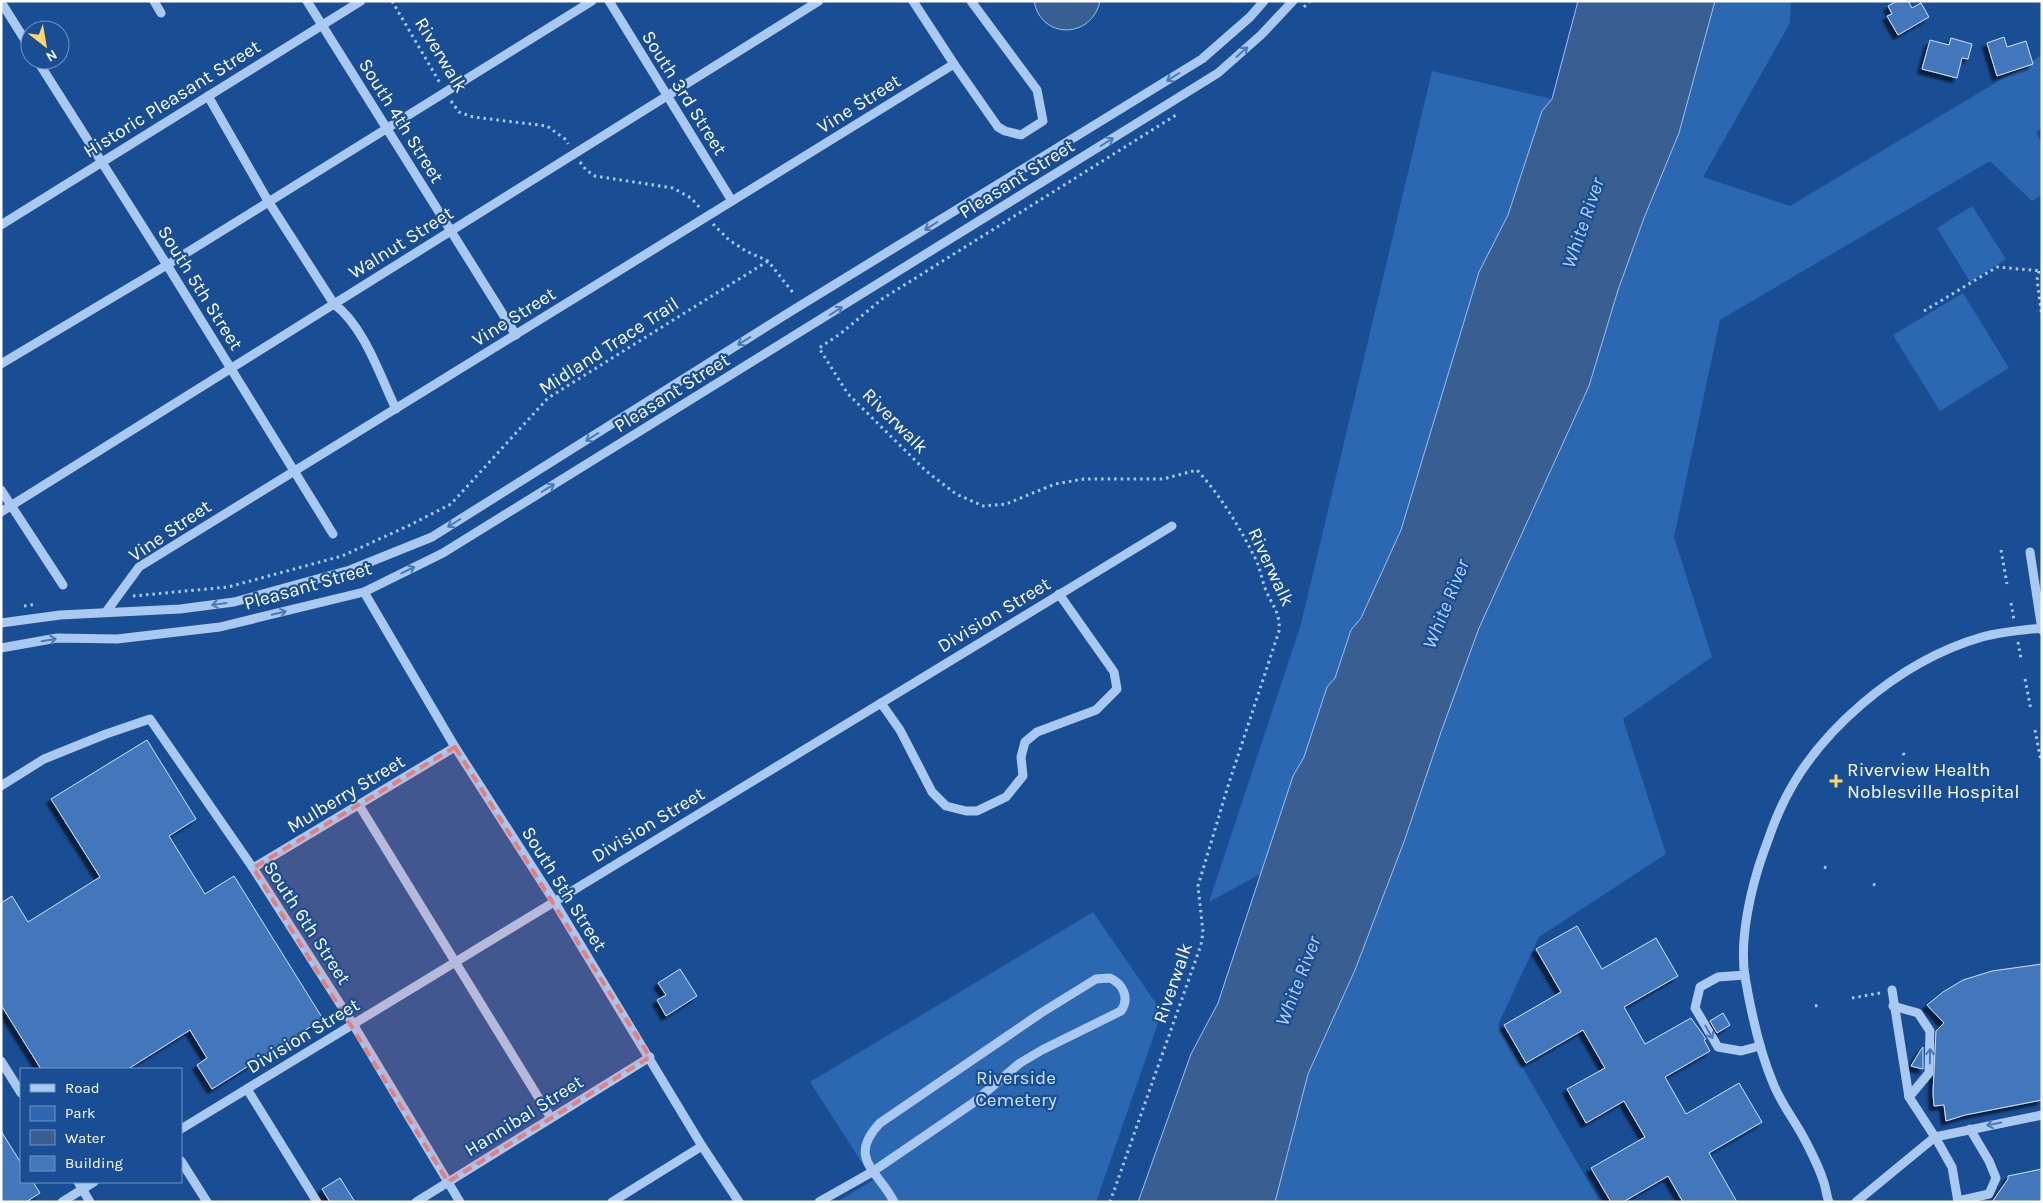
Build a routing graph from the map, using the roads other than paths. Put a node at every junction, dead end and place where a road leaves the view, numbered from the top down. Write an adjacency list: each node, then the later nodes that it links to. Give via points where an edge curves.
1 (154, 1): 12 (street)
2 (307, 1): 13 (street, South 4th Street)
3 (361, 1): 13 (street, Historic Pleasant Street)
4 (592, 1): 19 (street)
5 (609, 1): 18 (street, South 3rd Street)
6 (819, 1): 18 (street, Walnut Street)
7 (913, 1): 15 (street)
8 (971, 1): 15 (street, via 1037,90 1043,121 1021,135 998,127)
9 (1264, 1): 41 (street, Pleasant Street, one-way to 41, via 1202,59 432,537 350,570 234,602 180,609)
10 (1293, 1): 39 (street, Pleasant Street, one-way to 10, via 443,553 1218,73)
11 (1, 2): 14 (street)
12 (161, 13)
13 (322, 25): 17 (street, Historic Pleasant Street); 19 (street, South 4th Street)
14 (20, 32)
15 (954, 64): 22 (street, Vine Street)
16 (44, 70): 20 (street, South 5th Street)
17 (208, 96): 20 (street, Historic Pleasant Street); 21 (street)
18 (667, 96): 22 (street, South 3rd Street); 24 (street, Walnut Street)
19 (387, 128): 21 (street); 24 (street, South 4th Street)
20 (101, 163): 23 (street, Historic Pleasant Street); 25 (street, South 5th Street)
21 (268, 201): 25 (street); 26 (street)
22 (732, 202): 27 (street, Vine Street)
23 (1, 225)
24 (451, 231): 26 (street, Walnut Street); 27 (street, South 4th Street)
25 (167, 265): 28 (street); 29 (street, South 5th Street)
26 (334, 304): 29 (street, Walnut Street); 30 (street, via 346,313 365,343)
27 (516, 335): 30 (street, Vine Street)
28 (1, 364)
29 (231, 368): 31 (street, South 5th Street); 33 (street, Walnut Street)
30 (396, 410): 31 (street, Vine Street)
31 (295, 472): 36 (street, South 5th Street); 41 (street, Vine Street, via 139,567)
32 (1, 490): 33 (street)
33 (11, 506): 34 (street, Walnut Street); 38 (street)
34 (1, 512)
35 (1172, 526): 40 (street, Division Street)
36 (333, 534)
37 (2030, 552): 43 (street)
38 (63, 586)
39 (364, 592): 44 (street, Pleasant Street, one-way to 39, via 57,638 117,639 220,627); 46 (street, South 5th Street)
40 (1060, 594): 45 (street, Division Street); 45 (street, via 1114,672 1117,689 1096,710 1037,732 1025,742 1021,757 1023,776 1006,797 977,811 946,806 932,792 900,730)
41 (106, 612): 42 (street, Pleasant Street)
42 (1, 623)
43 (2042, 629): 52 (street, via 1982,637 1905,671 1828,736 1779,811 1754,877)
44 (1, 648)
45 (881, 703): 50 (street, Division Street)
46 (455, 747): 48 (street, Mulberry Street); 50 (street, South 5th Street)
47 (1, 786): 49 (street, South 6th Street, via 44,759 150,719)
48 (359, 805): 49 (street, Mulberry Street); 51 (street)
49 (253, 868): 55 (street, South 6th Street)
50 (554, 902): 51 (street, Division Street); 57 (street, South 5th Street)
51 (455, 962): 55 (street, Division Street); 63 (street)
52 (1745, 975): 56 (street); 56 (street, one-way to 56, via 1718,977 1700,987 1695,1008 1718,1047 1741,1051)
53 (1892, 990): 54 (street)
54 (1893, 1006): 61 (street); 61 (street, one-way to 54, via 1929,1073 1930,1031 1918,1013)
55 (352, 1024): 59 (street, Division Street); 70 (street, South 6th Street)
56 (1760, 1046): 83 (street, via 1773,1084 1806,1141)
57 (650, 1057): 63 (street, Hannibal Street); 67 (street, South 5th Street)
58 (1, 1061): 60 (street)
59 (247, 1089): 64 (street, Division Street); 76 (street)
60 (20, 1090)
61 (1909, 1096): 66 (street)
62 (2042, 1115): 65 (street, one-way to 65)
63 (551, 1118): 70 (street, Hannibal Street)
64 (182, 1128)
65 (1970, 1129): 66 (street); 72 (street, via 1996,1178 1989,1194)
66 (1935, 1137): 72 (street, via 1952,1167); 84 (street)
67 (702, 1146): 79 (street); 80 (street, South 5th Street)
68 (182, 1163): 75 (street)
69 (872, 1172): 69 (street, via 973,1103 1020,1063 1121,1011 1125,999 1121,985 1110,978 1096,979 888,1116 872,1132 865,1149); 81 (street); 82 (street)
70 (448, 1182): 77 (street, Hannibal Street); 78 (street, South 6th Street)
71 (80, 1185): 73 (street); 74 (street)
72 (1958, 1201)
73 (62, 1202)
74 (90, 1202)
75 (206, 1202)
76 (317, 1202)
77 (416, 1202)
78 (460, 1202)
79 (612, 1202)
80 (739, 1202)
81 (819, 1202)
82 (894, 1202)
83 (1829, 1202)
84 (1856, 1202)

